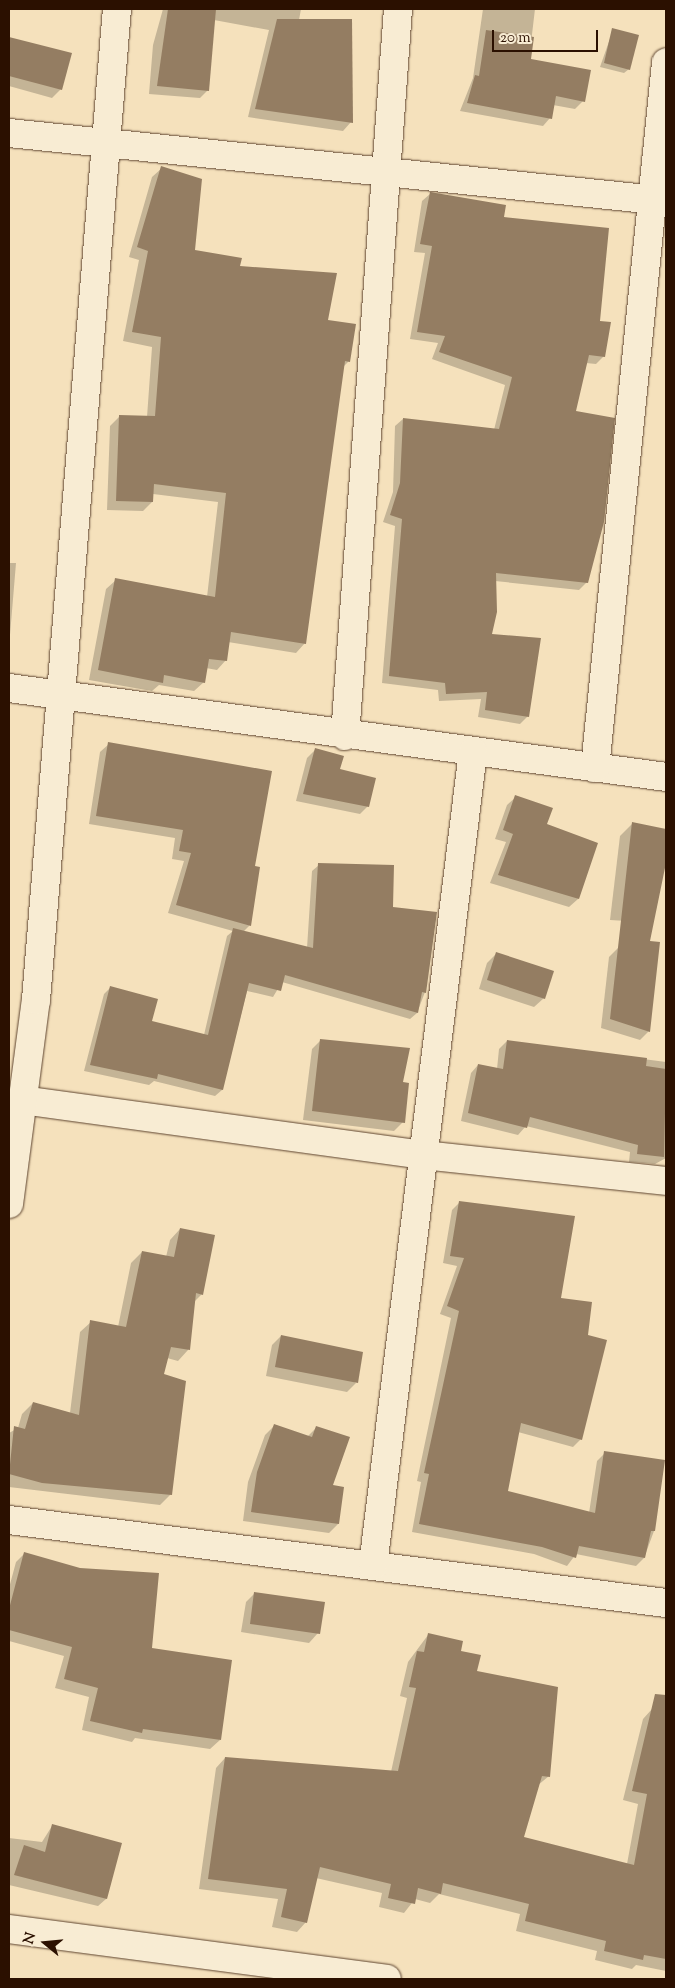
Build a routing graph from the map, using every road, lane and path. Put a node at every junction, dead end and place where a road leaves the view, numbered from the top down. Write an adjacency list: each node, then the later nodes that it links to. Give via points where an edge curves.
1 (118, 9): 5 (street)
2 (398, 9): 6 (street)
3 (666, 63): 7 (street)
4 (9, 134): 5 (street)
5 (106, 146): 6 (street); 9 (street)
6 (388, 174): 7 (street); 10 (street)
7 (659, 201): 12 (street)
8 (9, 688): 9 (street)
9 (60, 694): 10 (street); 14 (street, via 36,1000)
10 (345, 736): 11 (street)
11 (472, 752): 12 (street); 15 (street)
12 (595, 768): 13 (street)
13 (666, 777)
14 (22, 1100): 15 (street); 17 (street)
15 (423, 1155): 16 (street); 19 (street)
16 (666, 1181)
17 (9, 1204)
18 (9, 1520): 19 (street)
19 (373, 1566): 20 (street)
20 (666, 1603)
21 (9, 1928): 22 (street)
22 (387, 1979)

